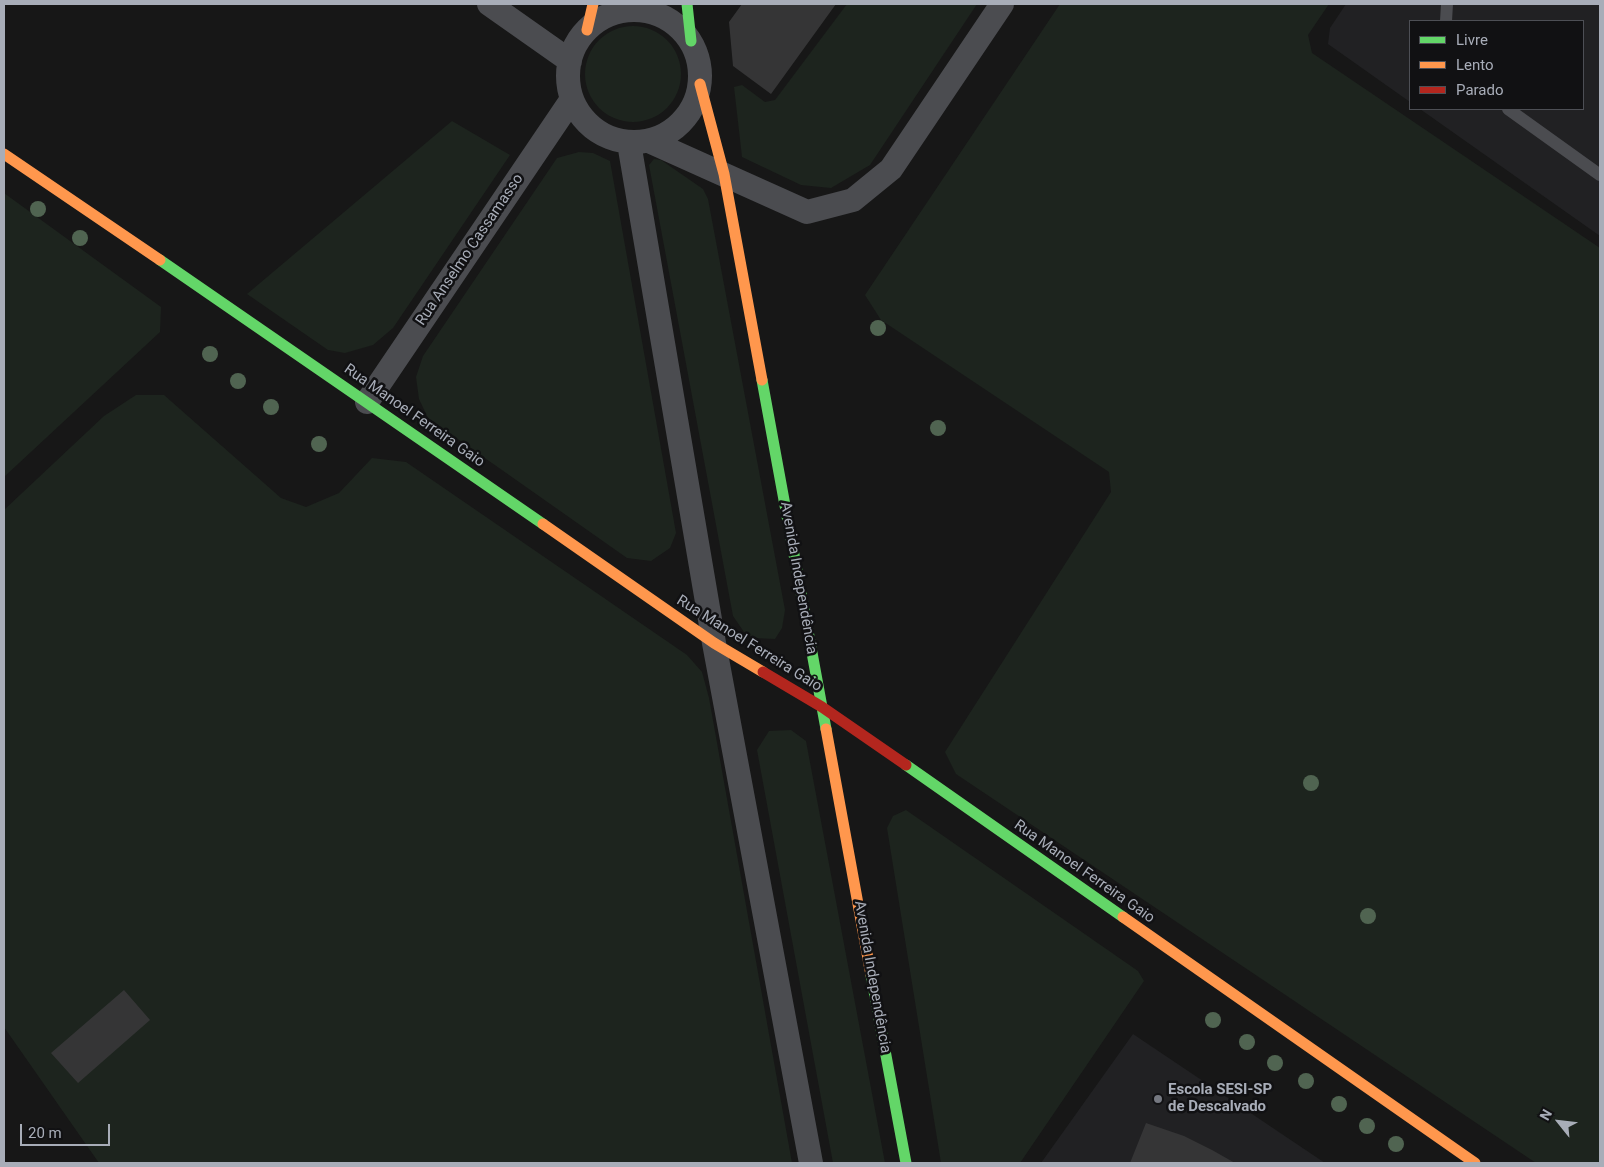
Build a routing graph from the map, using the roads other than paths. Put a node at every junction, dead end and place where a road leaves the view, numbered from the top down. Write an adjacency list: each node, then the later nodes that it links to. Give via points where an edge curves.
1 (489, 4): 9 (street)
2 (593, 4): 7 (street)
3 (687, 4): 8 (street)
4 (1002, 4): 16 (street, via 891,169 853,200 807,212)
5 (1447, 4): 6 (lane)
6 (1446, 20)
7 (587, 30): 8 (street, via 603,18 622,11 642,10 661,15 678,26); 9 (street, via 576,44)
8 (691, 41): 10 (street, via 699,62)
9 (570, 61): 11 (street, via 568,80)
10 (700, 84): 13 (street, via 684,120 668,133); 16 (street, Avenida Independência)
11 (572, 99): 13 (street, via 594,129 610,138); 17 (street, Rua Anselmo Cassamasso)
12 (1509, 110): 15 (lane)
13 (639, 142): 16 (street); 18 (street)
14 (4, 154): 17 (street, Rua Manoel Ferreira Gaio)
15 (1600, 173)
16 (724, 174): 19 (street, Avenida Independência)
17 (367, 402): 18 (street, Rua Manoel Ferreira Gaio)
18 (714, 643): 19 (street, Rua Manoel Ferreira Gaio); 20 (street)
19 (822, 707): 21 (street, Avenida Independência); 22 (street, Rua Manoel Ferreira Gaio)
20 (812, 1163)
21 (906, 1163)
22 (1475, 1163)

